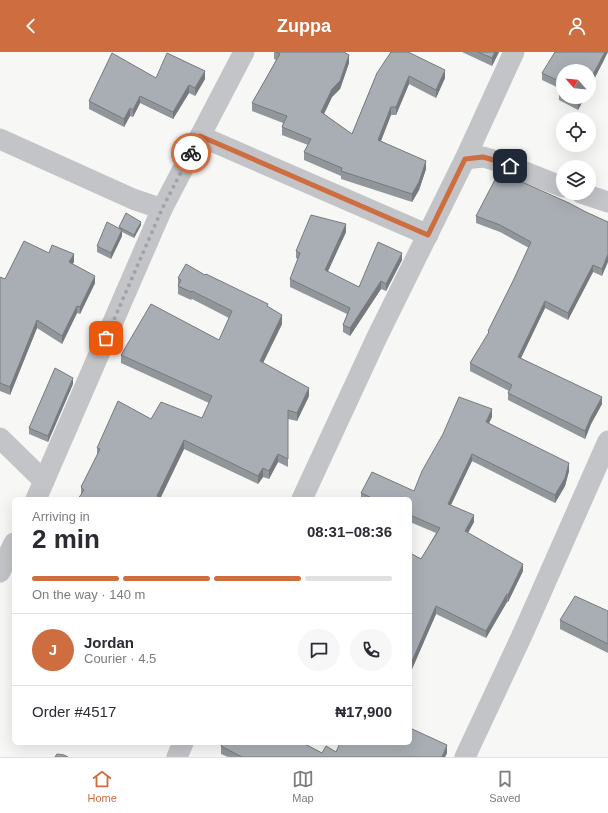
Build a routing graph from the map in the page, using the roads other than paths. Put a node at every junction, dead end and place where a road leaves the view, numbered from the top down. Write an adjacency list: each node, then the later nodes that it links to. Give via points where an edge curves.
1 (244, 52): 3 (street)
2 (514, 52): 5 (street)
3 (200, 136): 9 (street); 10 (street)
4 (0, 139): 9 (street, via 133,199)
5 (465, 159): 6 (street, via 483,157); 10 (street)
6 (556, 184)
7 (596, 198): 8 (street)
8 (608, 202)
9 (162, 209): 13 (street)
10 (428, 235): 14 (street, via 377,337)
11 (0, 438): 13 (street)
12 (608, 441): 19 (street, via 524,631)
13 (40, 490)
14 (303, 497)
15 (12, 547): 16 (street)
16 (0, 572)
17 (182, 745): 18 (street)
18 (177, 757)
19 (464, 757)

